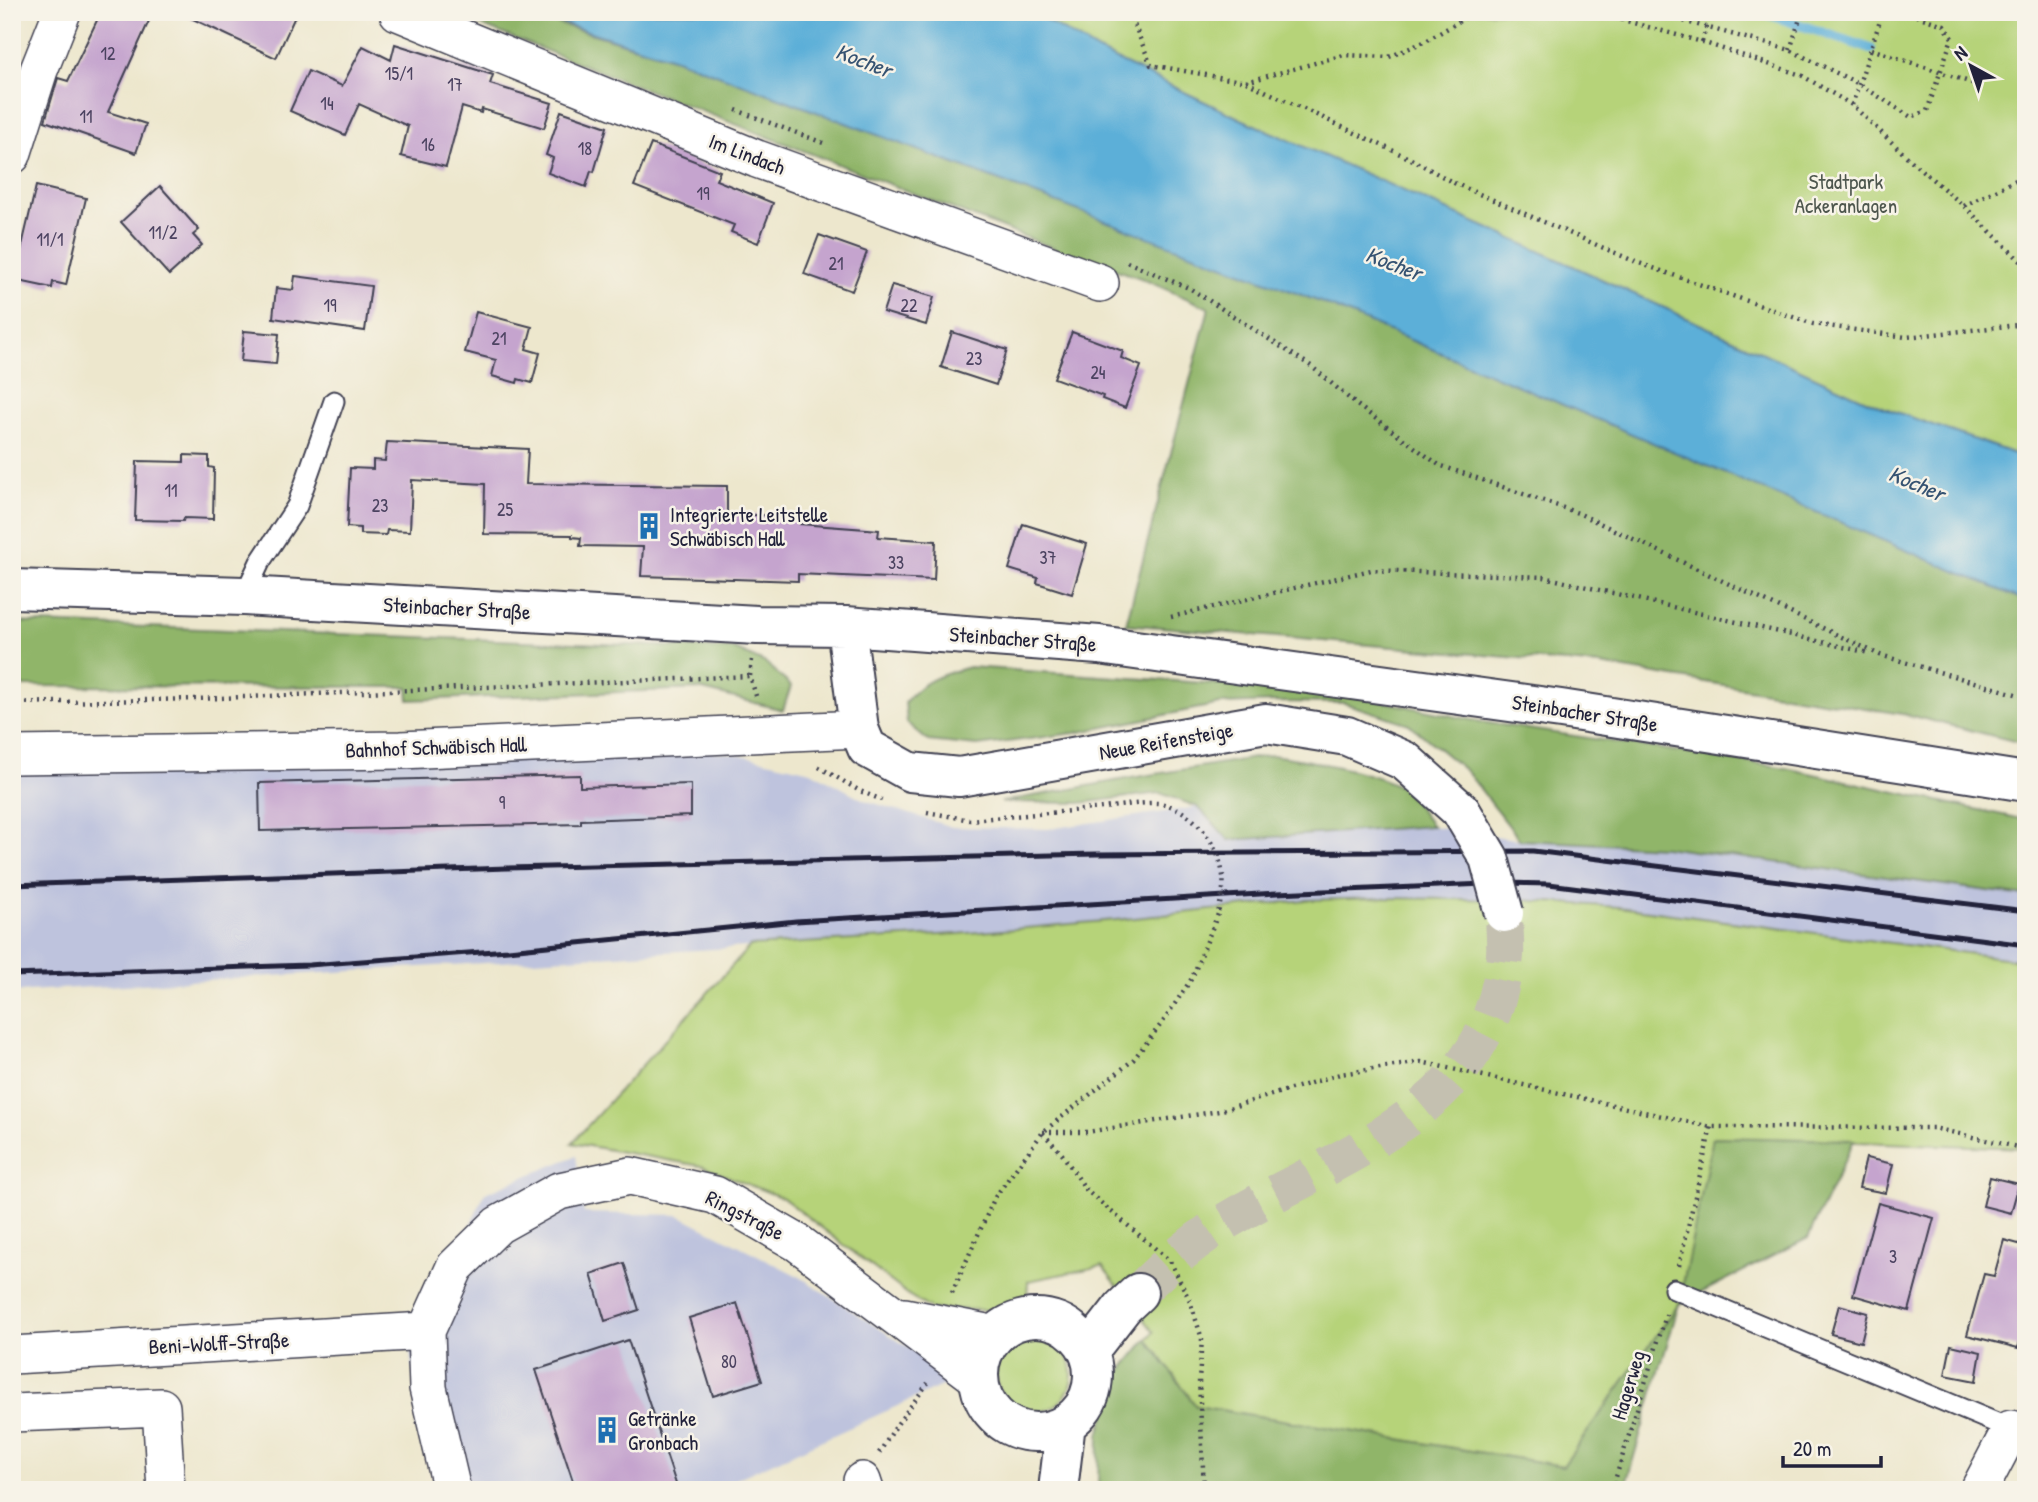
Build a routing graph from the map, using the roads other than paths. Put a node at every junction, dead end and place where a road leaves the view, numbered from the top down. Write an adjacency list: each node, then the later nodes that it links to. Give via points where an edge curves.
1 (62, 12): 3 (street)
2 (398, 12): 4 (street, Im Lindach, via 757,159)
3 (12, 155)
4 (1110, 271)
5 (334, 401): 7 (lane, via 297,506)
6 (12, 589): 7 (main road, Steinbacher Straße)
7 (244, 596): 8 (main road, Steinbacher Straße)
8 (846, 626): 9 (main road); 11 (main road, Steinbacher Straße, via 1099,645 1561,709)
9 (859, 729): 10 (street, Bahnhof Schwäbisch Hall, via 401,750); 12 (main road, Neue Reifensteige, bridge, via 867,748 910,772 959,778 1266,723 1347,736 1405,761 1461,811 1489,858)
10 (12, 755)
11 (2026, 782)
12 (1504, 913)
13 (1674, 1289): 24 (lane)
14 (1131, 1300): 18 (main road)
15 (892, 1314): 16 (street, Ringstraße, via 798,1243 715,1195 630,1176 559,1191 498,1225 455,1267); 17 (street, Ringstraße); 20 (street, Ringstraße)
16 (426, 1331): 19 (street, Beni-Wolff-Straße); 26 (street, Ringstraße, via 428,1388)
17 (996, 1335): 18 (main road, via 1024,1319 1049,1320); 20 (main road, via 986,1348)
18 (1080, 1341): 22 (main road, via 1093,1372 1091,1392 1082,1410)
19 (12, 1355)
20 (979, 1379): 23 (main road, via 992,1412)
21 (12, 1413): 25 (street, via 161,1407)
22 (1066, 1423): 23 (main road, via 1052,1430); 28 (main road)
23 (1022, 1431): 27 (main road)
24 (2018, 1431): 29 (street)
25 (166, 1490)
26 (452, 1490)
27 (1045, 1490)
28 (1058, 1490)
29 (1979, 1490)

